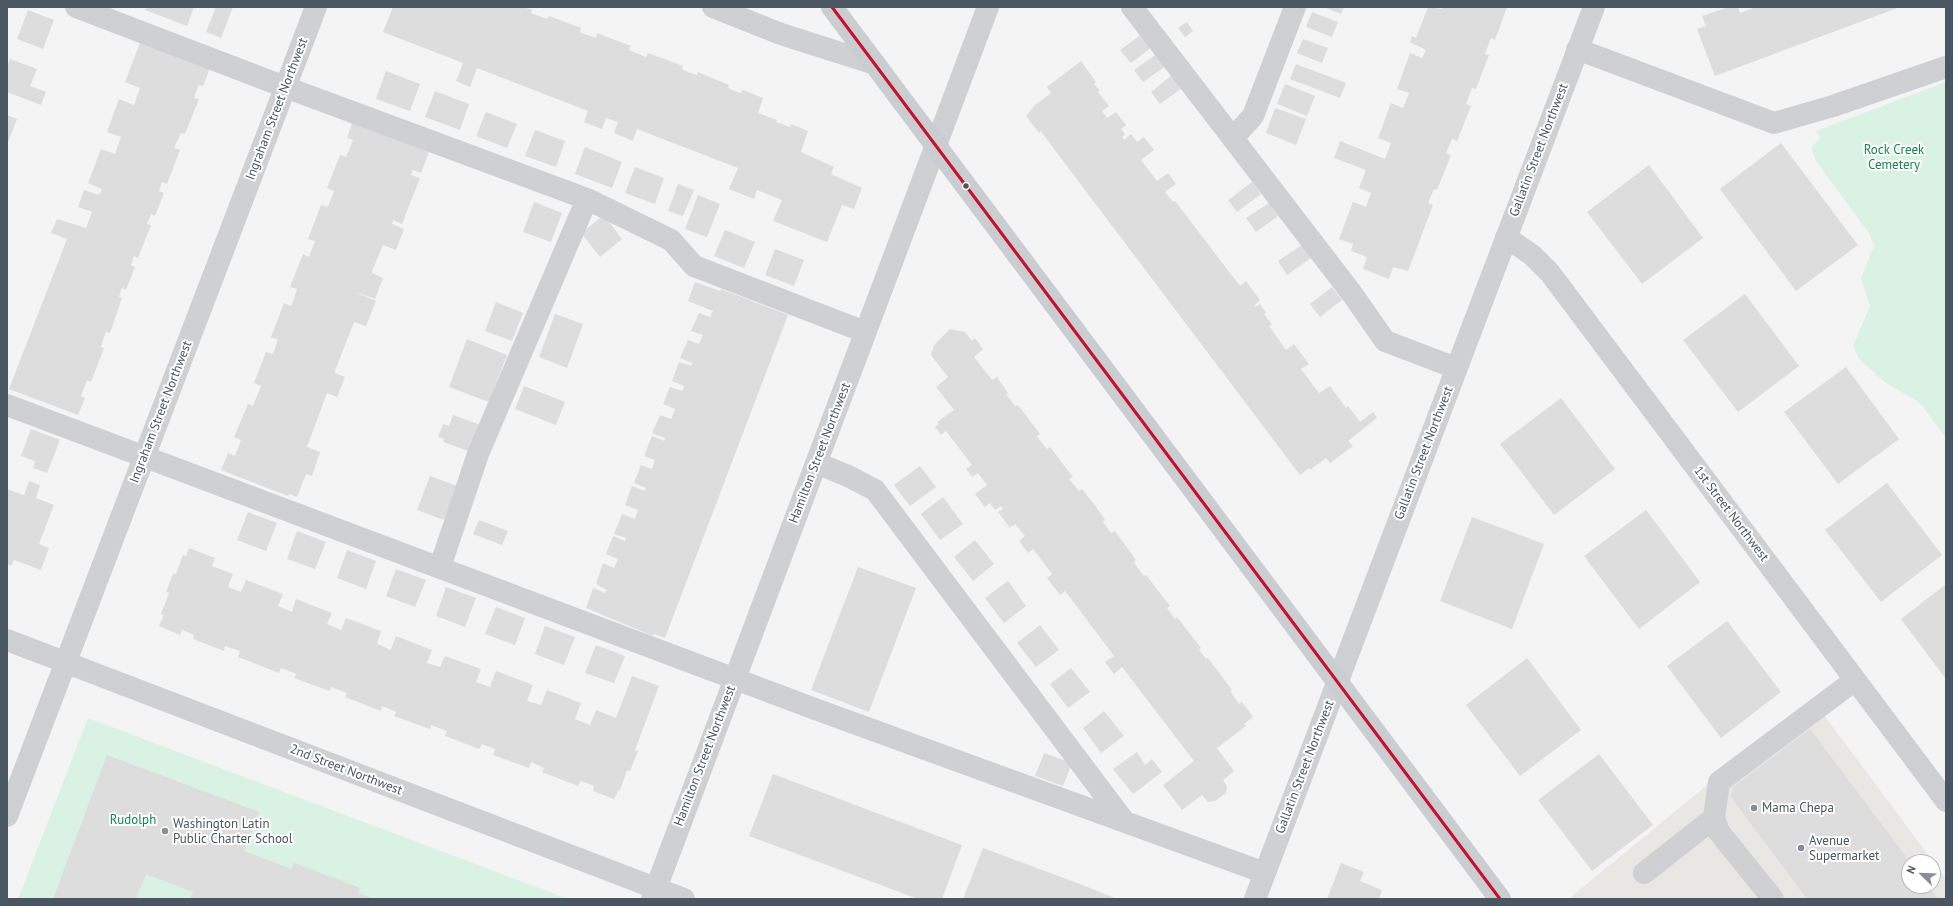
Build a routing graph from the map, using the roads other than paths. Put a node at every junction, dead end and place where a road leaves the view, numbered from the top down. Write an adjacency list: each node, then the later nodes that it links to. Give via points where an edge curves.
1 (76, 7): 12 (street)
2 (316, 7): 12 (street, Ingraham Street Northwest)
3 (712, 7): 10 (street, via 781,34)
4 (832, 7): 10 (main road)
5 (988, 7): 14 (street, Hamilton Street Northwest)
6 (1132, 7): 13 (street)
7 (1295, 7): 13 (street, via 1253,116)
8 (1594, 7): 9 (street, Gallatin Street Northwest)
9 (1577, 48): 11 (street, via 1774,123); 16 (street, Gallatin Street Northwest)
10 (875, 64): 14 (main road)
11 (1946, 68)
12 (285, 87): 15 (street); 20 (street, Ingraham Street Northwest)
13 (1233, 138): 18 (street, via 1385,341)
14 (935, 146): 17 (street, Hamilton Street Northwest); 27 (main road)
15 (587, 199): 17 (street, via 671,240 694,266); 22 (street, via 478,454)
16 (1506, 237): 18 (street, Gallatin Street Northwest); 26 (street, 1st Street Northwest, via 1532,255 1550,273)
17 (865, 332): 21 (street, Hamilton Street Northwest)
18 (1456, 368): 27 (street, Gallatin Street Northwest)
19 (7, 405): 20 (street)
20 (144, 457): 22 (street); 24 (street, Ingraham Street Northwest)
21 (816, 463): 25 (street, Hamilton Street Northwest); 31 (street, via 875,490)
22 (440, 567): 25 (street)
23 (7, 640): 24 (street, 2nd Street Northwest)
24 (65, 662): 29 (street, Ingraham Street Northwest); 34 (street, 2nd Street Northwest)
25 (735, 678): 31 (street); 34 (street, Hamilton Street Northwest)
26 (1855, 680): 28 (street, 1st Street Northwest); 30 (street, via 1719,782)
27 (1337, 682): 33 (street, Gallatin Street Northwest); 37 (main road)
28 (1946, 801)
29 (7, 816)
30 (1714, 818): 32 (street); 38 (street, via 1719,832)
31 (1124, 821): 33 (street)
32 (1644, 872)
33 (1265, 873): 36 (street, Gallatin Street Northwest)
34 (654, 893): 35 (street, 2nd Street Northwest)
35 (684, 899)
36 (1255, 899)
37 (1500, 899)
38 (1773, 899)

